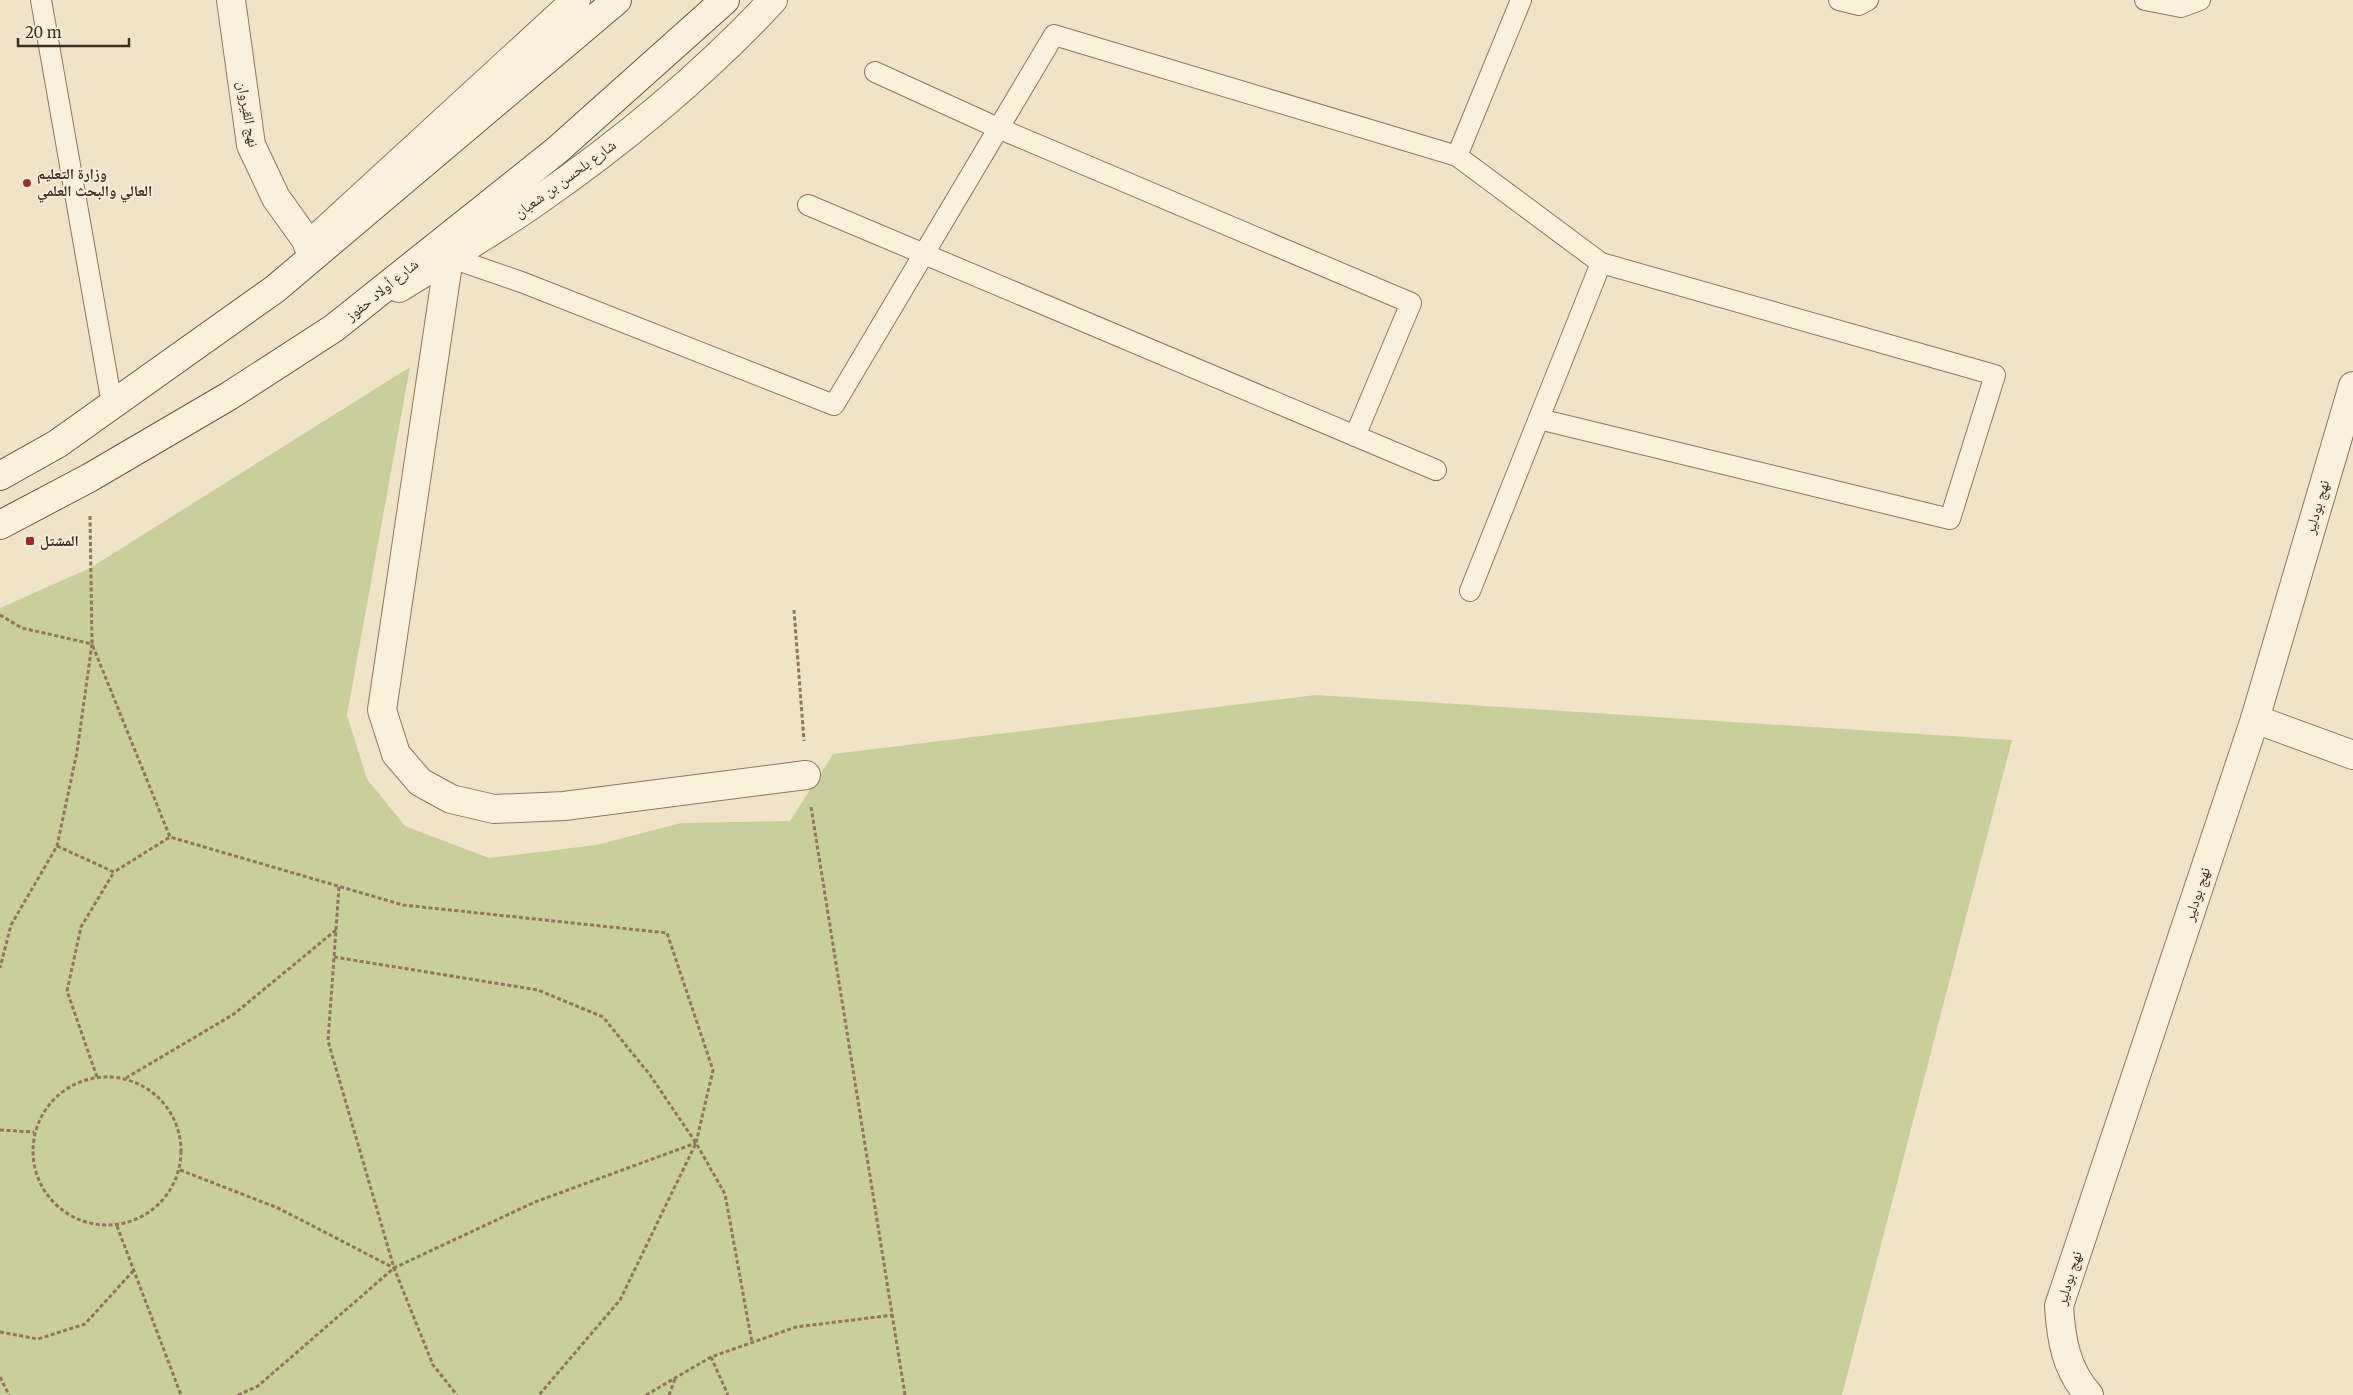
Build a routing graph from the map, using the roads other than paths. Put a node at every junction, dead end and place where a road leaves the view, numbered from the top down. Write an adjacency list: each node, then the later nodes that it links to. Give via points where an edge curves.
1 (41, 0): 23 (lane)
2 (231, 0): 16 (street, نهج القيروان, via 251,144 276,198)
3 (576, 0): 16 (street)
4 (617, 0): 20 (street)
5 (773, 0): 18 (street, شارع بلحسن بن شعبان, via 749,26 662,104 595,159 540,199)
6 (1521, 0): 14 (lane)
7 (1839, 0): 8 (lane, via 1859,5)
8 (1868, 0)
9 (2145, 0): 10 (lane, via 2181,7)
10 (2200, 0)
11 (719, 6): 21 (street, شارع أولاد حفوز, via 556,151)
12 (875, 72): 13 (lane)
13 (998, 128): 14 (lane, via 1054,35); 17 (lane); 25 (lane, via 1411,303)
14 (1457, 156): 19 (lane)
15 (808, 205): 17 (lane)
16 (309, 244): 20 (street)
17 (923, 253): 18 (lane, via 834,405 524,283); 25 (lane)
18 (449, 257): 21 (street, شارع بلحسن بن شعبان); 32 (street, via 382,710 396,754 420,782 451,799 494,809 564,806)
19 (1600, 263): 24 (lane); 24 (lane, via 1995,375 1950,519)
20 (275, 289): 23 (street)
21 (334, 328): 28 (street, شارع أولاد حفوز, via 229,396)
22 (2353, 386): 30 (street, نهج بودلير)
23 (112, 404): 27 (street, via 57,444)
24 (1539, 419): 29 (lane)
25 (1355, 436): 26 (lane)
26 (1436, 470)
27 (0, 476)
28 (0, 526)
29 (1470, 591)
30 (2255, 719): 31 (street); 33 (street, نهج بودلير, via 2059,1306 2061,1338 2071,1367)
31 (2353, 755)
32 (806, 775)
33 (2089, 1395)

